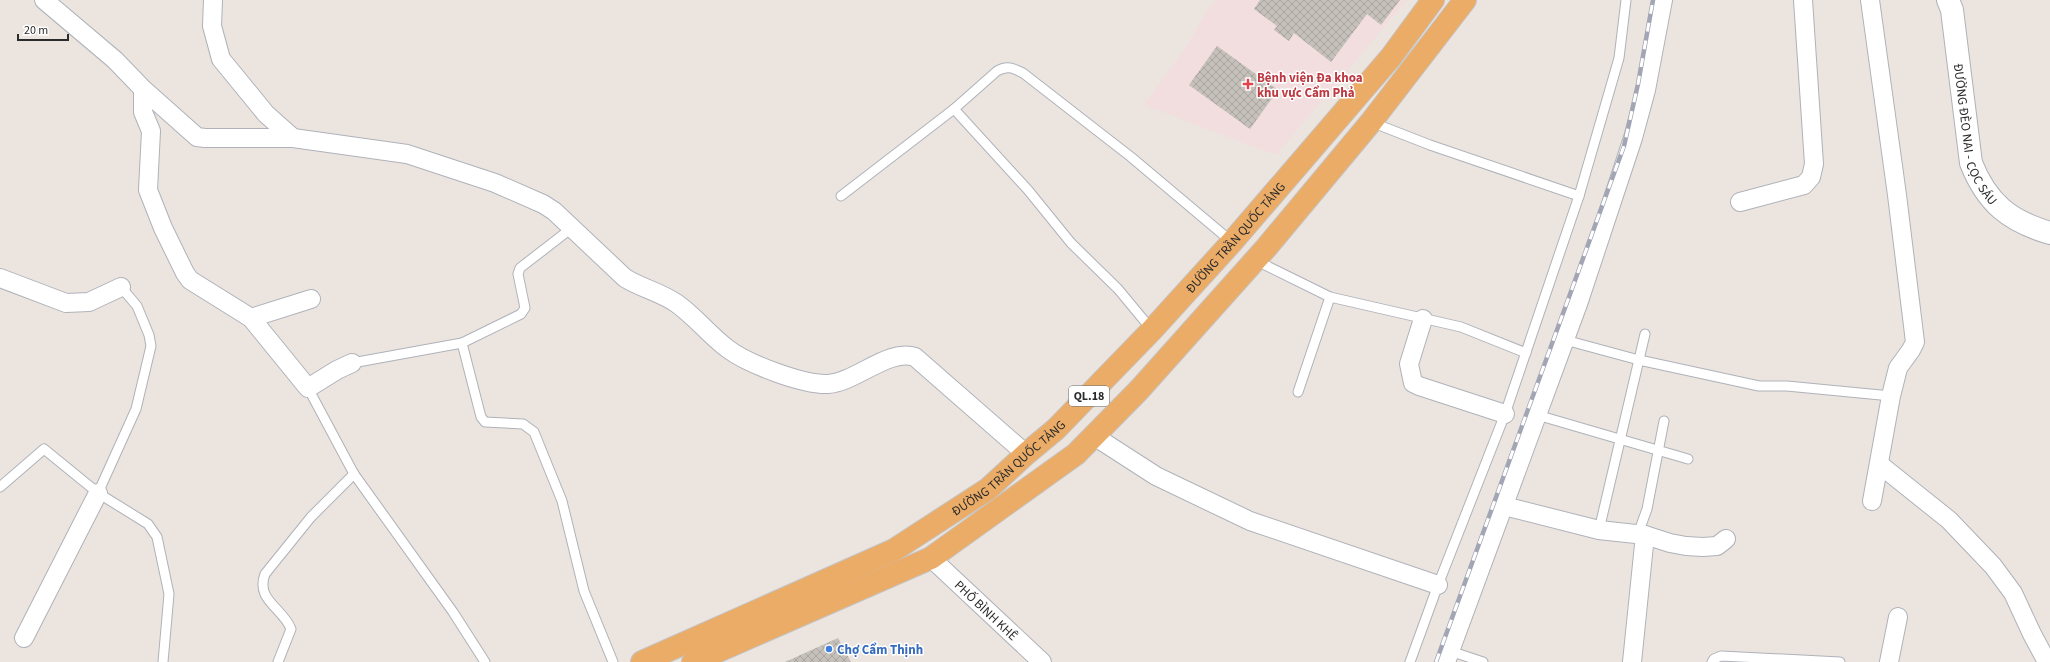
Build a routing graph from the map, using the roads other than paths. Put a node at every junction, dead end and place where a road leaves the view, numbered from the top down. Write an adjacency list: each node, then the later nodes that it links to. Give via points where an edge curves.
1 (44, 0): 10 (street, via 115,60)
2 (213, 0): 13 (street, via 212,26 221,59 266,114)
3 (1433, 0): 19 (highway, ĐƯỜNG TRẦN QUỐC TẢNG / QL.18, via 1391,57)
4 (1466, 0): 12 (highway, ĐƯỜNG TRẦN QUỐC TẢNG / QL.18)
5 (1626, 0): 15 (lane, via 1619,58)
6 (1663, 0): 29 (street, via 1646,90 1633,138)
7 (1803, 0): 16 (street, via 1814,164 1811,178 1804,184)
8 (1870, 0): 36 (street, via 1915,342 1898,368)
9 (1948, 0): 18 (street, ĐƯỜNG ĐÈO NAI - CỌC SÁU, via 1952,10 1971,163 1978,180 2001,208 2016,221)
10 (143, 89): 13 (street, via 197,137); 25 (street, via 143,112 151,131 148,190 163,228 190,280)
11 (954, 109): 14 (lane); 19 (lane, via 997,71 1003,68 1017,70 1131,157); 27 (lane, via 1028,190 1071,243 1118,289)
12 (1371, 122): 15 (lane); 20 (highway, ĐƯỜNG TRẦN QUỐC TẢNG / QL.18)
13 (293, 138): 17 (street, via 408,154 495,183 543,204)
14 (841, 196)
15 (1579, 196): 31 (lane)
16 (1740, 202)
17 (573, 227): 30 (lane, via 520,268 518,274 525,308 520,314); 43 (street, via 625,278 659,292 678,304 729,350 762,367 810,382 828,384 901,354 916,357)
18 (2050, 233)
19 (1232, 242): 20 (highway); 27 (highway, ĐƯỜNG TRẦN QUỐC TẢNG / QL.18)
20 (1255, 260): 23 (lane); 40 (highway, ĐƯỜNG TRẦN QUỐC TẢNG / QL.18, via 1139,390)
21 (0, 278): 22 (street, via 66,304 89,302)
22 (121, 287): 48 (lane, via 137,306 150,335 151,346 136,409)
23 (1330, 297): 26 (lane); 35 (lane)
24 (311, 299): 25 (street)
25 (251, 318): 34 (street)
26 (1423, 319): 31 (lane, via 1461,328); 37 (street, via 1409,364 1413,383)
27 (1152, 330): 43 (highway, ĐƯỜNG TRẦN QUỐC TẢNG / QL.18, via 1056,429)
28 (1645, 334): 32 (lane)
29 (1565, 340): 32 (lane); 38 (street)
30 (462, 343): 33 (lane); 63 (lane, via 481,417 485,422 523,424 534,432 562,501 584,591)
31 (1526, 353): 37 (lane)
32 (1639, 360): 36 (lane, via 1759,386 1787,386); 41 (lane)
33 (352, 363): 34 (street)
34 (308, 388): 46 (lane)
35 (1298, 392)
36 (1891, 396): 45 (street)
37 (1505, 414): 55 (lane)
38 (1537, 416): 41 (lane); 50 (street)
39 (1664, 421): 42 (lane)
40 (1094, 436): 54 (highway, ĐƯỜNG TRẦN QUỐC TẢNG / QL.18, via 1076,454); 55 (street, via 1156,476 1250,521)
41 (1620, 439): 42 (lane); 51 (lane)
42 (1658, 450): 44 (lane); 52 (lane)
43 (1026, 454): 57 (highway, ĐƯỜNG TRẦN QUỐC TẢNG / QL.18, via 988,489 894,550)
44 (1688, 459)
45 (1879, 464): 49 (street); 73 (street, via 1949,520 1993,566 2013,593)
46 (354, 474): 61 (lane, via 311,517 265,574 262,582 266,597 291,629); 62 (lane, via 453,612)
47 (0, 487): 48 (lane, via 44,449)
48 (98, 493): 58 (street); 60 (lane, via 148,524 157,537 169,594)
49 (1872, 501)
50 (1504, 506): 51 (street); 59 (street)
51 (1599, 530): 52 (street)
52 (1642, 535): 53 (street, via 1670,543 1703,547 1717,546); 69 (street)
53 (1726, 539)
54 (932, 558): 57 (highway, ĐƯỜNG TRẦN QUỐC TẢNG / QL.18); 66 (street, PHỐ BÌNH KHÊ)
55 (1438, 585): 67 (lane)
56 (1898, 617): 72 (street)
57 (744, 628): 64 (highway, ĐƯỜNG TRẦN QUỐC TẢNG / QL.18); 65 (highway, ĐƯỜNG TRẦN QUỐC TẢNG / QL.18)
58 (24, 638)
59 (1448, 657): 68 (lane)
60 (163, 662)
61 (278, 662)
62 (485, 662)
63 (613, 662)
64 (642, 662)
65 (693, 662)
66 (1042, 662)
67 (1410, 662)
68 (1483, 662)
69 (1632, 662)
70 (1712, 662): 71 (lane, via 1722,656)
71 (1840, 662)
72 (1888, 662)
73 (2047, 662)

